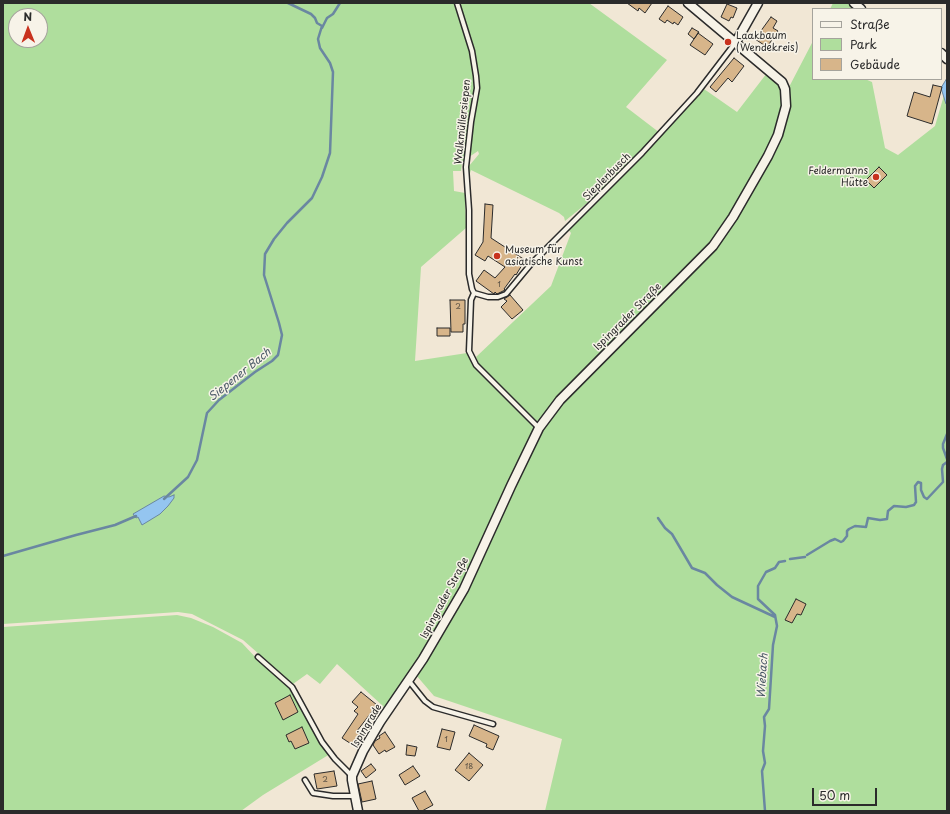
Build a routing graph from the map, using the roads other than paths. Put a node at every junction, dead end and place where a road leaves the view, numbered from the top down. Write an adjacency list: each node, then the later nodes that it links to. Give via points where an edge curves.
1 (457, 3): 5 (lane, Walkmüllersiepen, via 472,51 477,88 466,167 469,274)
2 (688, 3): 4 (street)
3 (758, 3): 4 (street)
4 (736, 42): 5 (lane, Sieplenbusch, via 697,93 642,153 530,264 506,294 488,297); 6 (street, Ispingrader Straße, via 782,82 785,89 786,106 783,119 768,156 734,217 713,246 560,400)
5 (474, 293): 6 (lane, via 469,351 471,356 476,365)
6 (539, 428): 8 (street, Ispingrader Straße, via 464,589)
7 (258, 657): 11 (lane, via 292,687 325,746)
8 (423, 659): 9 (street, Ispingrade)
9 (409, 681): 10 (lane, via 425,702 433,707); 11 (street, Ispingrade, via 371,737)
10 (493, 724)
11 (352, 776): 13 (street)
12 (305, 780): 13 (lane, via 313,793)
13 (354, 796): 14 (street)
14 (358, 811)

